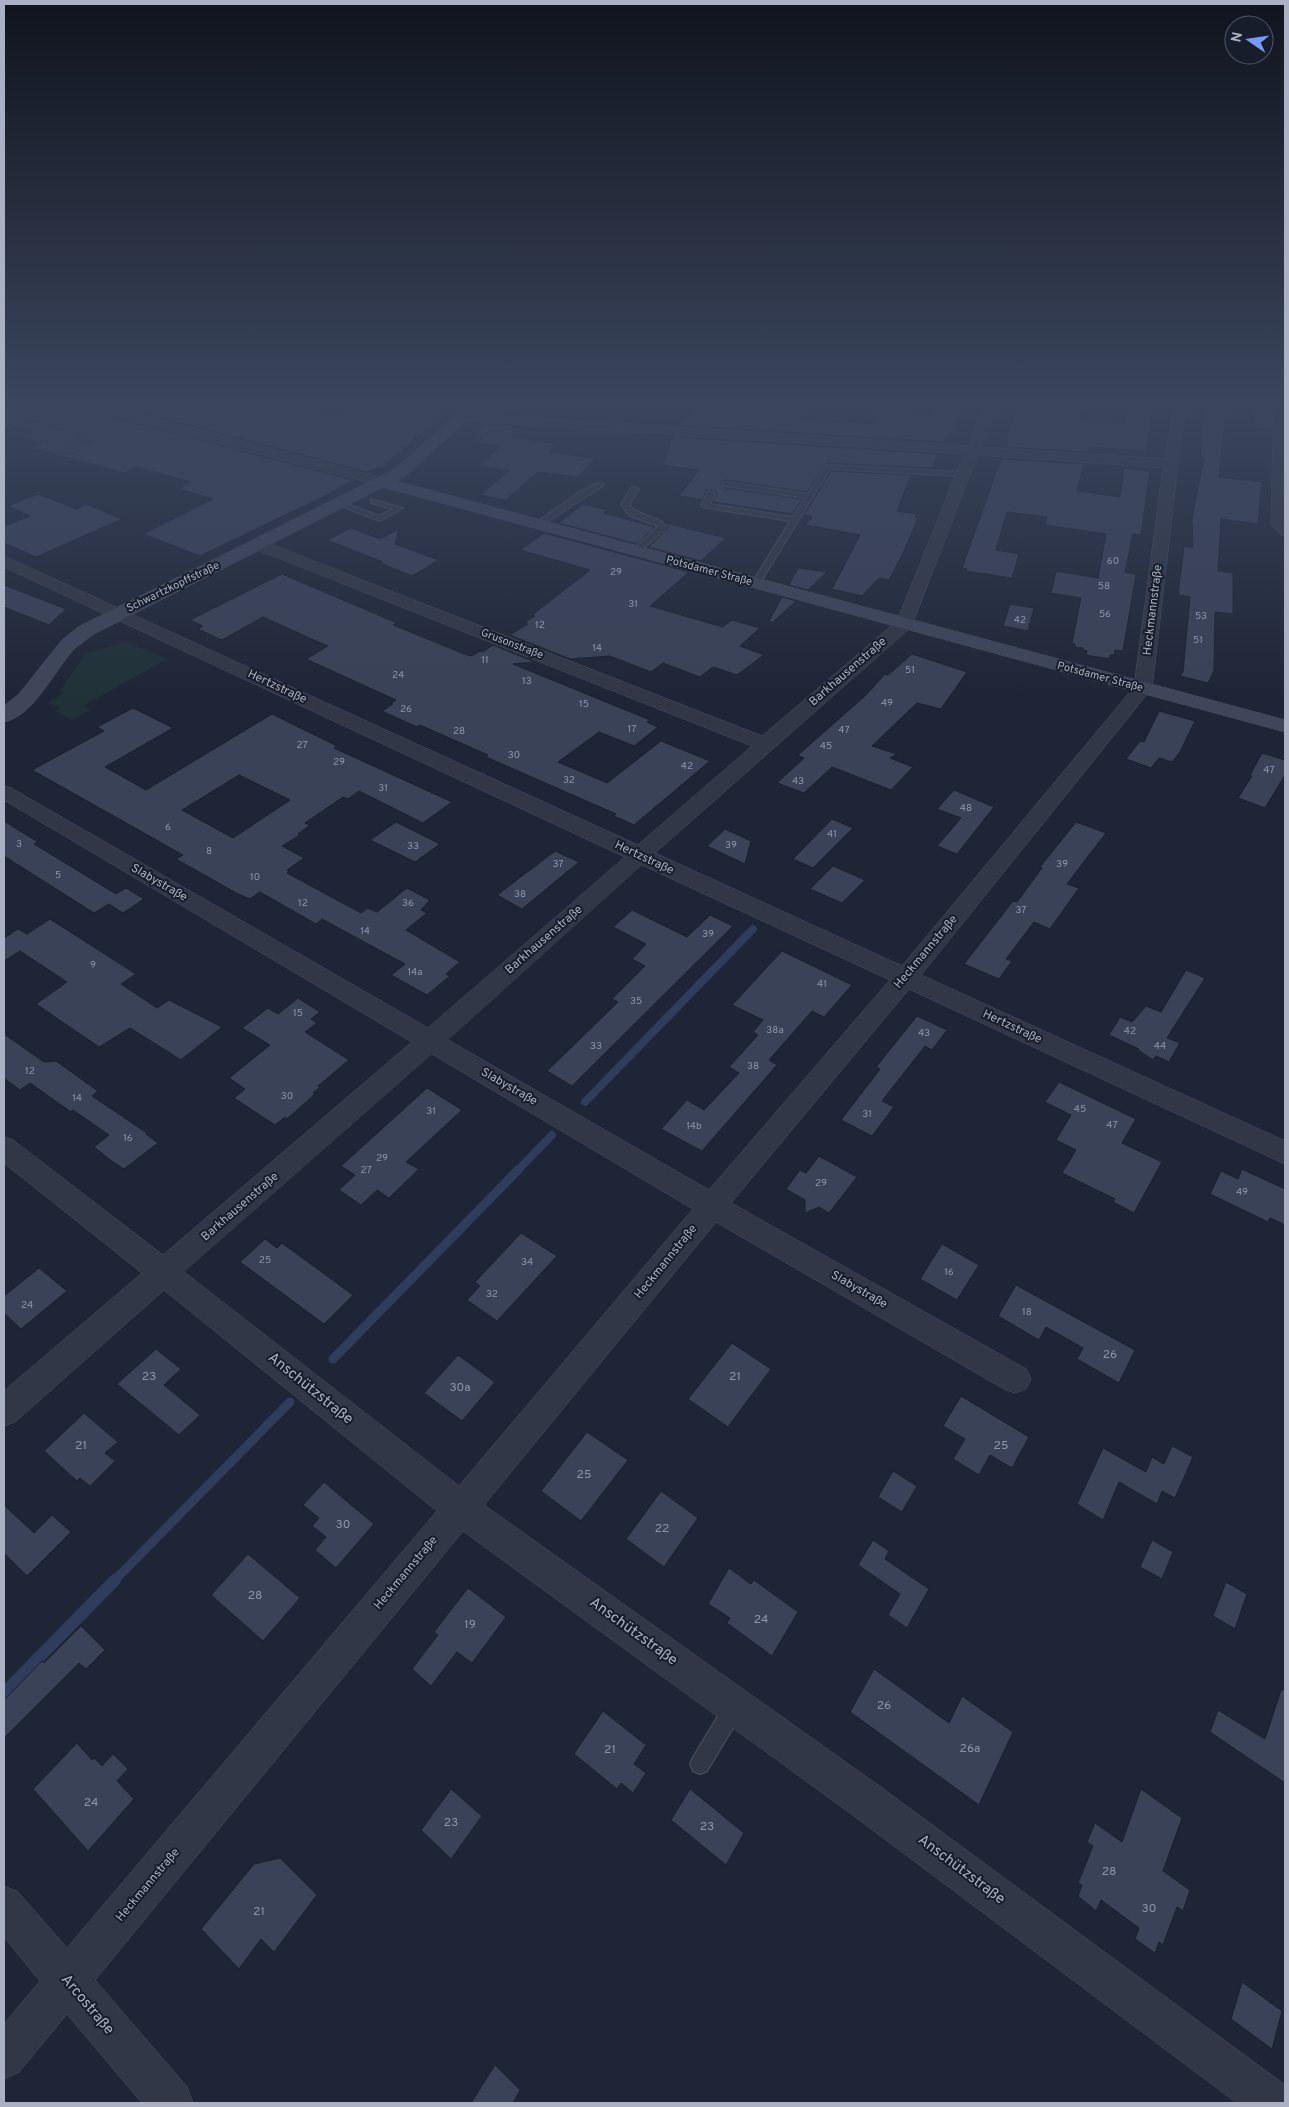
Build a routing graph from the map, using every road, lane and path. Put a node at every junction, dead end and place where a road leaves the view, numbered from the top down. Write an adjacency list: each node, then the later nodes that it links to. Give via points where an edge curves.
1 (346, 500): 11 (street, Schwartzkopffstraße)
2 (450, 500): 13 (street, Potsdamer Straße)
3 (573, 500): 13 (lane)
4 (628, 500): 16 (lane, via 625,505 633,514 662,526)
5 (708, 500): 12 (lane, via 705,505)
6 (807, 500): 12 (lane)
7 (953, 500): 20 (street, Barkhausenstraße)
8 (1166, 500): 21 (street, Heckmannstraße)
9 (1279, 500): 14 (street, via 1279,525)
10 (374, 502): 11 (lane, via 399,508 380,519)
11 (339, 504): 15 (street, Schwartzkopffstraße)
12 (796, 520): 18 (lane)
13 (538, 524): 16 (street, Potsdamer Straße)
14 (1285, 531)
15 (259, 545): 19 (street, Schwartzkopffstraße); 24 (street, Grusonstraße)
16 (637, 551): 18 (street, Potsdamer Straße)
17 (4, 561): 19 (street, Hertzstraße)
18 (756, 583): 20 (street, Potsdamer Straße)
19 (118, 613): 22 (street, Schwartzkopffstraße, via 68,644 26,698); 26 (street, Hertzstraße)
20 (905, 623): 21 (street, Potsdamer Straße); 24 (street, Barkhausenstraße)
21 (1143, 688): 23 (street, Potsdamer Straße); 27 (street, Heckmannstraße)
22 (4, 716)
23 (1285, 726)
24 (765, 744): 26 (street, Barkhausenstraße)
25 (4, 792): 28 (street, Slabystraße)
26 (640, 856): 27 (street, Hertzstraße); 28 (street, Barkhausenstraße)
27 (905, 978): 30 (street, Hertzstraße); 31 (street, Heckmannstraße)
28 (430, 1041): 31 (street, Slabystraße); 32 (street, Barkhausenstraße)
29 (4, 1148): 32 (street, Anschützstraße)
30 (1285, 1153)
31 (712, 1206): 33 (street, Slabystraße); 35 (street, Heckmannstraße)
32 (164, 1273): 34 (street, Barkhausenstraße); 35 (street, Anschützstraße)
33 (1016, 1379)
34 (4, 1411)
35 (460, 1508): 36 (street, Anschützstraße); 39 (street, Heckmannstraße)
36 (735, 1705): 37 (lane); 42 (street, Anschützstraße)
37 (700, 1764)
38 (4, 1906): 39 (street, Arcostraße)
39 (67, 1982): 40 (street, Heckmannstraße); 41 (street, Arcostraße)
40 (4, 2057)
41 (171, 2103)
42 (1272, 2103)

